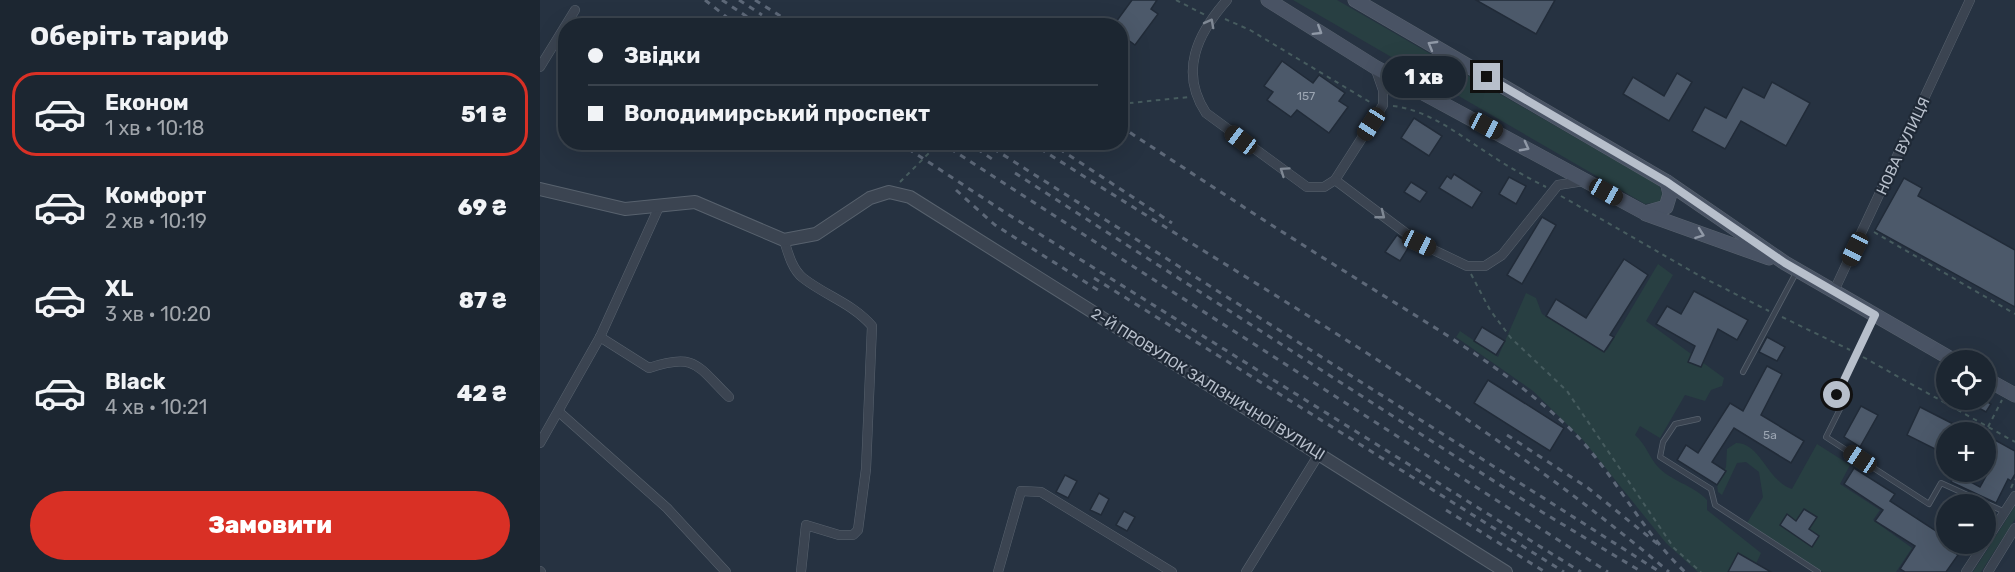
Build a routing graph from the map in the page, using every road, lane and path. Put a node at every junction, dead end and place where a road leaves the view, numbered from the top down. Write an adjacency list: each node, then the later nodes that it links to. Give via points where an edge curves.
1 (1176, 0): 7 (path)
2 (1227, 0): 7 (street)
3 (1269, 0): 11 (main road, one-way to 11)
4 (1355, 0): 18 (main road, one-way to 4)
5 (1970, 0): 24 (street, НОВА ВУЛИЦЯ)
6 (575, 10): 8 (street)
7 (1212, 17): 12 (street, one-way to 7, via 1192,63); 14 (path, via 1250,30 1370,104)
8 (570, 18)
9 (558, 38): 10 (street)
10 (540, 67)
11 (1375, 67): 14 (street, via 1383,90); 17 (main road, one-way to 17)
12 (1196, 96): 13 (path); 16 (street, one-way to 12, via 1324,187 1307,187 1206,113)
13 (1128, 103)
14 (1383, 105): 16 (street); 20 (path, via 1411,108 1437,121)
15 (936, 150): 21 (path)
16 (1335, 180): 26 (street, one-way to 26, via 1419,243)
17 (1587, 181): 20 (street, via 1558,185); 23 (main road)
18 (1667, 182): 23 (main road, via 1670,194 1666,207); 27 (main road)
19 (540, 189): 22 (street, via 625,209)
20 (1553, 191): 26 (street, via 1502,255 1485,266); 29 (path)
21 (889, 192): 25 (street, via 870,198 816,234); 46 (street, 2-Й ПРОВУЛОК ЗАЛІЗНИЧНОЇ ВУЛИЦІ, via 910,197)
22 (659, 207): 25 (street, via 695,202); 32 (street)
23 (1645, 213): 27 (main road, one-way to 27)
24 (1866, 227): 28 (street, НОВА ВУЛИЦЯ); 30 (path)
25 (784, 240): 53 (street, via 791,262 802,277 860,311 872,326 866,469 858,530 853,535 839,535 806,525)
26 (1467, 267): 58 (path, via 1490,310 1511,338 1567,391 1674,548)
27 (1791, 267): 28 (main road); 29 (lane)
28 (1834, 291): 31 (main road)
29 (1774, 314): 34 (path); 35 (lane)
30 (2015, 314)
31 (1875, 315): 33 (main road); 34 (lane)
32 (600, 337): 38 (street, via 649,368 674,359 692,361); 39 (street)
33 (1936, 350)
34 (1855, 352): 41 (path); 48 (lane, via 1837,395 1844,402 1826,437 1929,504 1941,483)
35 (1743, 372)
36 (1996, 385): 37 (main road)
37 (2011, 393): 42 (path)
38 (729, 398)
39 (559, 412): 45 (street); 52 (street, via 667,508)
40 (1698, 419): 59 (lane, via 1675,424 1663,442 1660,457 1711,489 1716,506)
41 (1979, 422)
42 (1991, 422)
43 (1996, 431): 44 (path)
44 (2015, 442)
45 (540, 444)
46 (1319, 454): 56 (street); 57 (street, 2-Й ПРОВУЛОК ЗАЛІЗНИЧНОЇ ВУЛИЦІ)
47 (2015, 496): 48 (street)
48 (2005, 512): 49 (street)
49 (1996, 526)
50 (2015, 528): 61 (street)
51 (1977, 554): 60 (street)
52 (726, 572)
53 (801, 572)
54 (998, 572): 55 (street, via 1021,491 1041,492)
55 (1172, 572)
56 (1246, 572)
57 (1506, 572)
58 (1701, 572)
59 (1818, 572)
60 (1966, 572)
61 (1988, 572)

